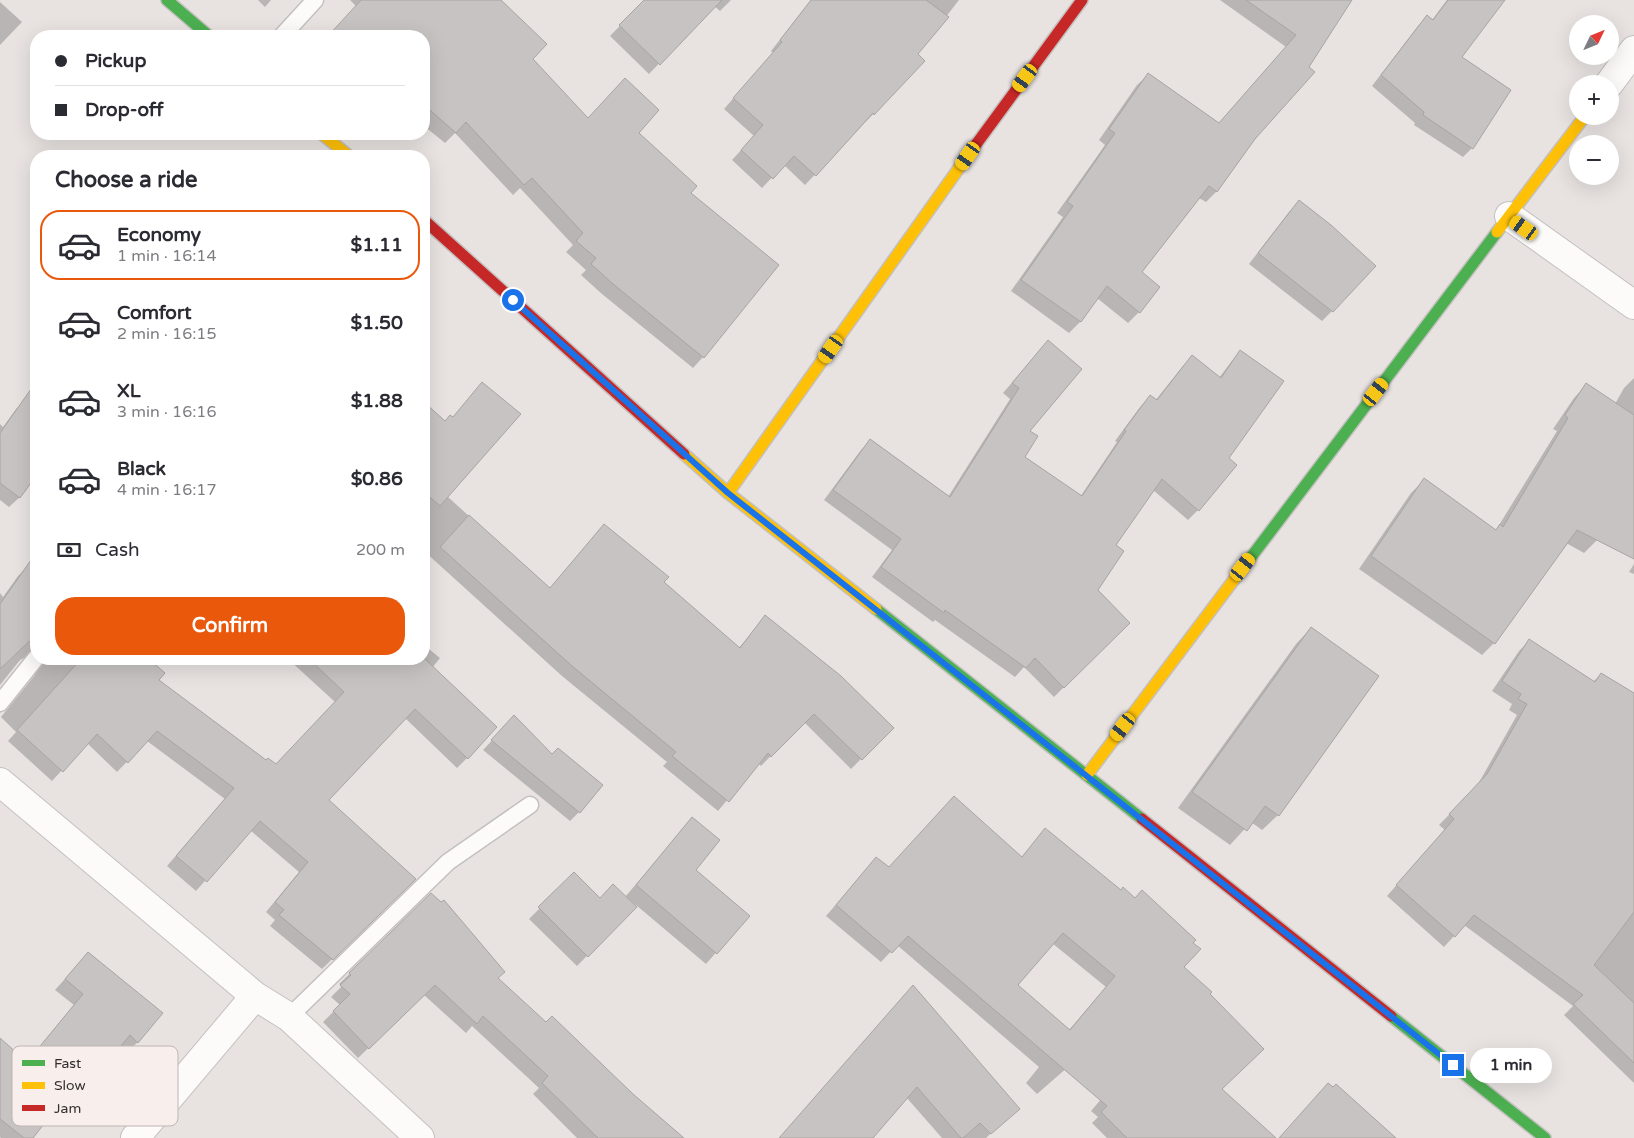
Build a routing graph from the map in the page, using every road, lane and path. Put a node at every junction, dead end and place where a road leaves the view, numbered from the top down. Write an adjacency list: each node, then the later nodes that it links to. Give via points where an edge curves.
1 (168, 0): 4 (street)
2 (315, 0): 5 (lane)
3 (1082, 0): 14 (street)
4 (202, 30)
5 (288, 30)
6 (1634, 50): 7 (street)
7 (1616, 75)
8 (1578, 125): 11 (street)
9 (329, 140): 10 (street)
10 (342, 150)
11 (1509, 216): 13 (street); 17 (street)
12 (430, 225): 14 (street)
13 (1634, 305)
14 (728, 493): 17 (street)
15 (30, 665): 16 (lane)
16 (0, 703)
17 (1086, 775): 26 (street)
18 (0, 782): 20 (street)
19 (530, 805): 21 (lane, via 448,862)
20 (255, 996): 21 (street); 22 (street)
21 (289, 1017): 25 (street)
22 (178, 1087)
23 (145, 1126): 24 (street)
24 (135, 1138)
25 (420, 1138)
26 (1545, 1138)

